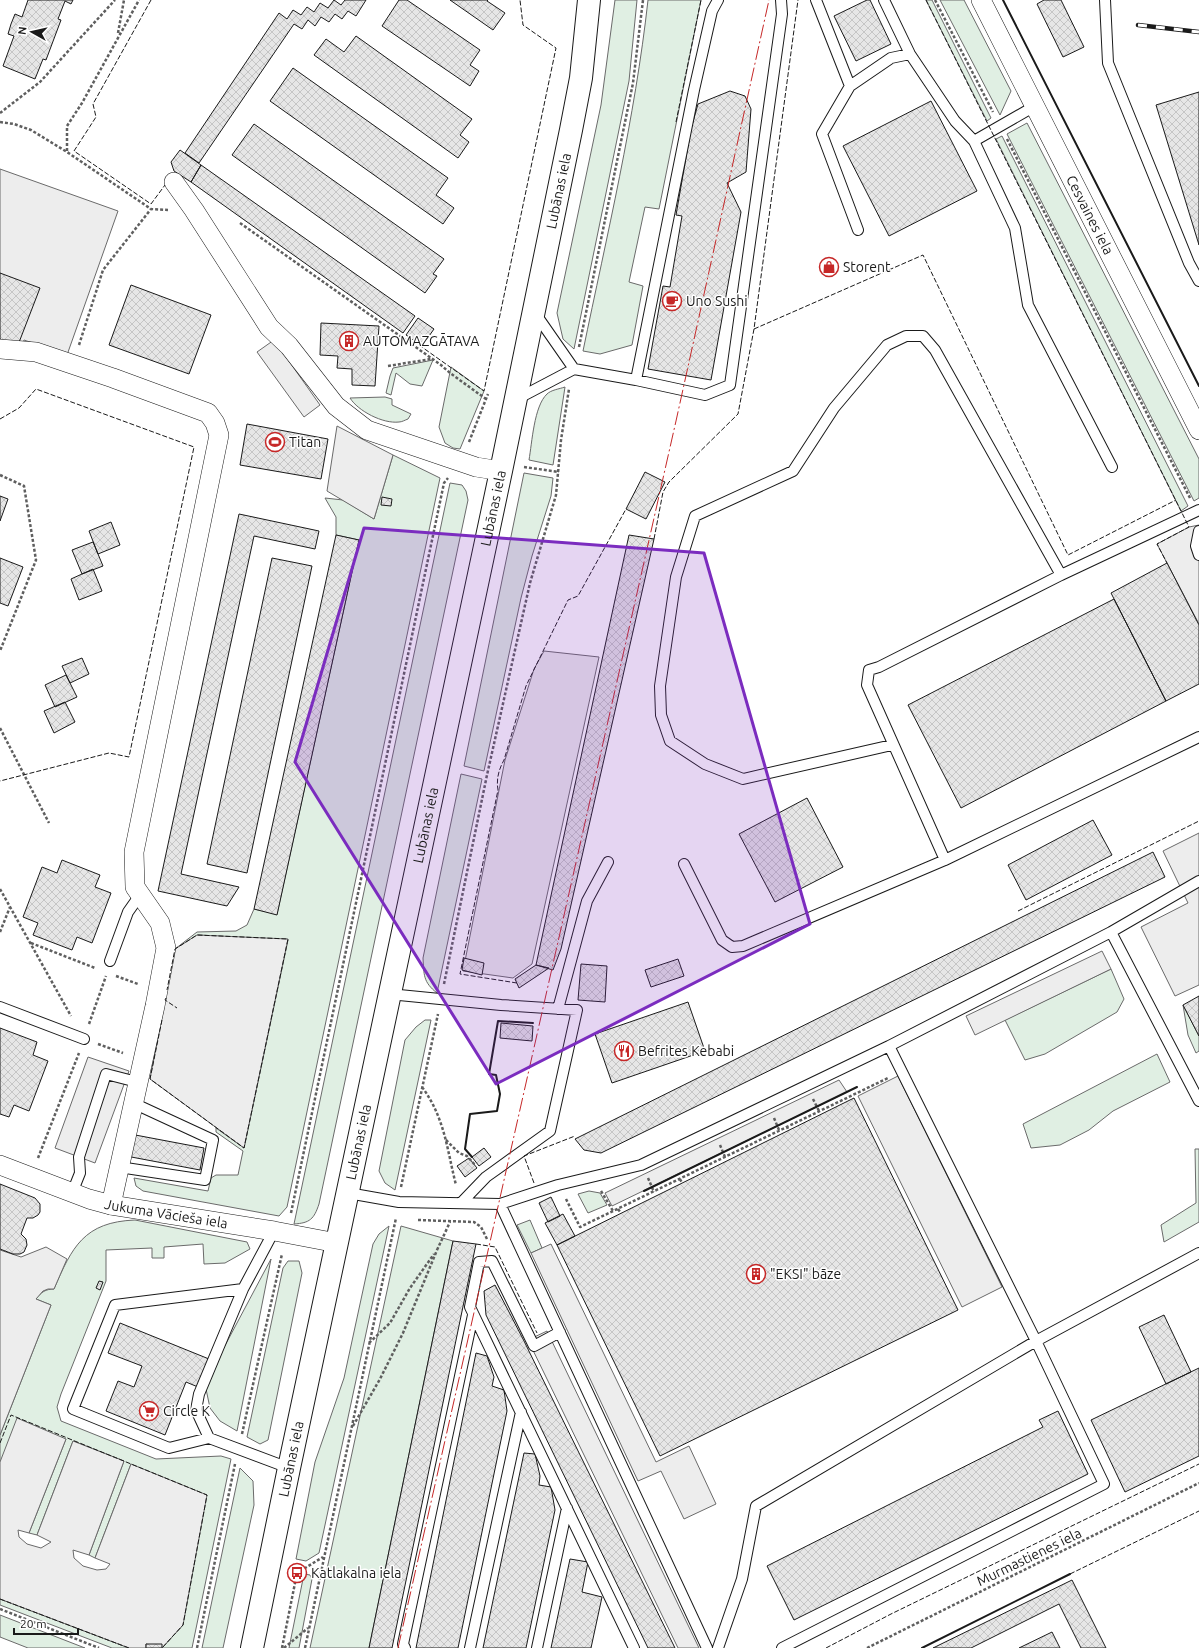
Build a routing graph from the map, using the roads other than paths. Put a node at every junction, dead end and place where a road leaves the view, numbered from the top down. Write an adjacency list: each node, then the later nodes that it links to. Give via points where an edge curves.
1 (589, 0): 15 (main road, Lubānas iela, via 581,78)
2 (718, 0): 18 (lane, via 712,11 694,90)
3 (781, 0): 18 (lane, via 782,14 730,385 706,395)
4 (816, 0): 9 (lane)
5 (884, 0): 8 (lane)
6 (981, 0): 10 (street, Cesvaines iela)
7 (1105, 0): 14 (lane, via 1108,62)
8 (910, 54): 9 (lane, via 891,58); 11 (lane, via 955,121)
9 (850, 86): 13 (lane, via 822,134)
10 (1035, 106): 11 (lane); 20 (street, Cesvaines iela)
11 (974, 141): 21 (lane, via 1015,228 1028,305)
12 (174, 182): 22 (street, via 269,327 288,346 336,406 367,430 476,467)
13 (858, 230)
14 (1199, 281)
15 (534, 312): 17 (lane); 19 (main road, Lubānas iela)
16 (0, 350): 33 (street, via 36,352 208,413 215,422 219,435 134,852 135,887)
17 (574, 369): 18 (lane); 19 (lane)
18 (636, 380)
19 (516, 400): 22 (main road, Lubānas iela)
20 (1199, 430)
21 (1112, 467)
22 (501, 471): 36 (main road, Lubānas iela)
23 (1198, 511): 26 (lane)
24 (1199, 531): 25 (lane, via 1196,546)
25 (1199, 555)
26 (1061, 575): 28 (lane, via 869,670 867,685); 28 (lane, via 935,350 923,336 906,336 888,346 834,408 793,471 695,516 676,577 660,686 660,715 670,741 705,764 743,779)
27 (1199, 738): 29 (lane)
28 (892, 745): 29 (lane)
29 (944, 860): 31 (lane, via 743,946 732,947 722,940)
30 (608, 862): 38 (lane, via 587,901)
31 (684, 864)
32 (1199, 881): 34 (lane)
33 (140, 895): 35 (lane, via 128,912); 41 (street, via 160,923 166,948)
34 (1111, 932): 40 (lane); 42 (lane)
35 (110, 961)
36 (390, 994): 38 (lane); 46 (main road, Lubānas iela)
37 (0, 1007): 39 (lane)
38 (558, 1009): 48 (lane, via 577,1010 550,1131 486,1177)
39 (84, 1039)
40 (889, 1046): 49 (lane, via 641,1165 558,1185); 57 (lane)
41 (137, 1082): 43 (street); 47 (lane, via 106,1074 79,1157 80,1173)
42 (1199, 1101)
43 (132, 1103): 45 (street); 45 (lane, via 213,1140 205,1180)
44 (0, 1165): 47 (street, Jukuma Vācieša iela)
45 (119, 1167): 50 (street)
46 (348, 1192): 48 (lane, via 399,1202); 52 (main road, Lubānas iela)
47 (72, 1193): 50 (street, Jukuma Vācieša iela)
48 (461, 1203): 49 (lane)
49 (500, 1204): 56 (lane)
50 (111, 1205): 51 (street, Jukuma Vācieša iela)
51 (280, 1232): 52 (street, Jukuma Vācieša iela); 54 (lane)
52 (337, 1243): 60 (main road, Lubānas iela)
53 (1199, 1252): 57 (lane)
54 (243, 1289): 59 (lane, via 199,1394 196,1410); 59 (lane, via 115,1305 73,1409 169,1448)
55 (473, 1314): 56 (lane, via 470,1307 479,1262 492,1262 534,1346); 58 (lane); 63 (lane, via 402,1644)
56 (560, 1332): 67 (lane)
57 (1036, 1341): 68 (lane, via 756,1506 742,1579); 69 (lane, via 1104,1484)
58 (521, 1412): 61 (lane); 64 (lane)
59 (209, 1438): 60 (lane)
60 (288, 1468): 62 (main road, Lubānas iela)
61 (567, 1508): 65 (lane); 66 (lane)
62 (252, 1648)
63 (405, 1648)
64 (470, 1648)
65 (537, 1648)
66 (634, 1648)
67 (707, 1648)
68 (718, 1648)
69 (782, 1648)

